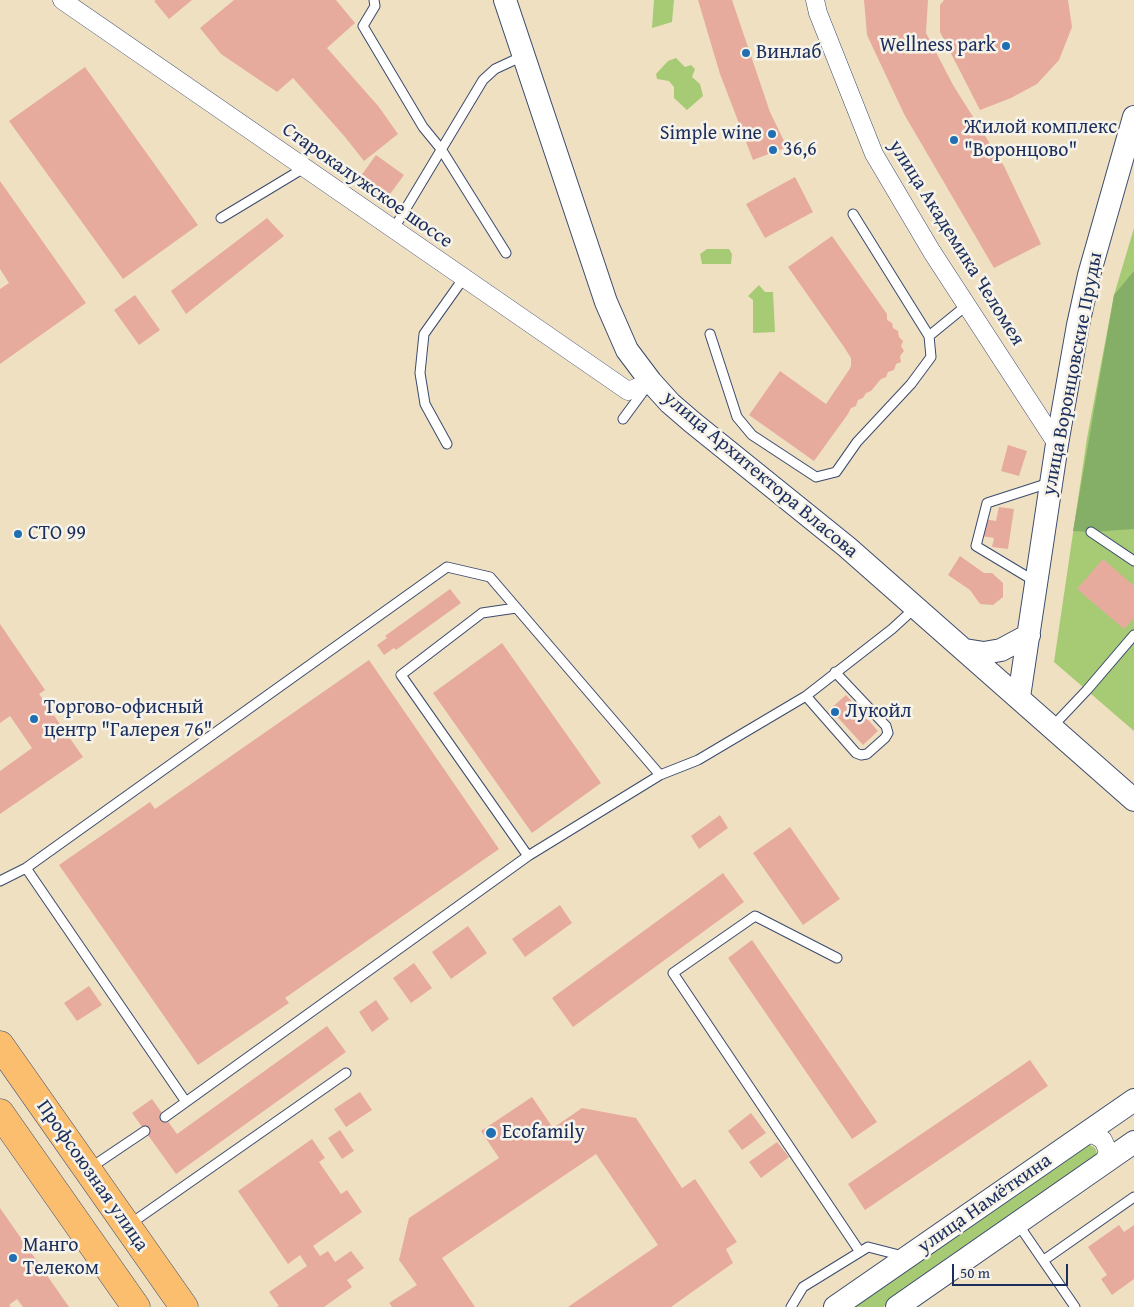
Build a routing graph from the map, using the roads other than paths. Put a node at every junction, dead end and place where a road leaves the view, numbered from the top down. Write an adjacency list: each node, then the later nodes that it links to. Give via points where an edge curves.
1 (62, 0): 8 (street, Старокалужское шоссе)
2 (374, 0): 7 (lane, via 375,6 363,26 423,127)
3 (504, 0): 5 (street, улица Архитектора Власова)
4 (815, 0): 14 (street, улица Академика Челомея, via 874,154)
5 (524, 55): 7 (lane, via 494,70 483,80); 17 (street, улица Архитектора Власова, via 606,302 627,350)
6 (1134, 117): 20 (street, улица Воронцовские Пруды, via 1089,275)
7 (440, 149): 11 (lane); 12 (lane)
8 (304, 168): 10 (lane); 11 (street, Старокалужское шоссе)
9 (853, 214): 16 (lane)
10 (221, 218)
11 (393, 230): 13 (street, Старокалужское шоссе)
12 (506, 253)
13 (463, 279): 17 (street, Старокалужское шоссе, via 628,392); 19 (lane, via 424,334 420,374 425,404)
14 (967, 305): 16 (lane); 20 (street, улица Академика Челомея)
15 (710, 334): 16 (lane, via 737,417 752,435 816,477 836,472 856,442 911,384 930,357)
16 (929, 336)
17 (651, 382): 18 (lane); 25 (street, улица Архитектора Власова, via 692,422)
18 (623, 419)
19 (447, 444)
20 (1057, 444): 21 (street, улица Воронцовские Пруды)
21 (1052, 482): 24 (street, улица Воронцовские Пруды); 24 (lane, via 987,503 976,546)
22 (1091, 532): 23 (lane)
23 (1134, 561)
24 (1036, 582): 27 (street, улица Воронцовские Пруды)
25 (916, 607): 29 (street, улица Архитектора Власова); 30 (lane)
26 (516, 608): 34 (lane); 36 (lane, via 482,613 401,675); 37 (lane, via 490,577 448,567)
27 (1029, 635): 29 (street, via 1001,650 984,653); 32 (street, улица Воронцовские Пруды)
28 (1134, 635): 33 (lane)
29 (965, 650): 32 (street, улица Архитектора Власова)
30 (836, 672): 31 (lane); 31 (lane, via 886,726 885,738 866,754 856,753)
31 (806, 696): 34 (lane, via 698,760)
32 (1019, 697): 33 (street, улица Архитектора Власова)
33 (1052, 728): 35 (street, улица Архитектора Власова)
34 (660, 775): 36 (lane)
35 (1134, 800)
36 (528, 856): 43 (lane)
37 (26, 868): 38 (lane); 43 (lane)
38 (0, 881)
39 (837, 958): 54 (lane, via 755,916 673,973)
40 (0, 1045): 50 (main road, Профсоюзная улица)
41 (346, 1073): 53 (lane)
42 (1134, 1100): 47 (street, улица Намёткина)
43 (186, 1102): 45 (lane)
44 (0, 1113): 58 (main road, Профсоюзная улица)
45 (165, 1117)
46 (144, 1131): 50 (lane)
47 (1081, 1136): 49 (street, via 1093,1134 1104,1140 1107,1157); 55 (street, улица Намёткина)
48 (1134, 1142): 49 (street, улица Намёткина)
49 (1100, 1166): 52 (street, улица Намёткина)
50 (88, 1169): 53 (main road, Профсоюзная улица)
51 (1134, 1197): 56 (lane)
52 (1018, 1224): 56 (lane); 57 (street, улица Намёткина)
53 (127, 1226): 59 (main road, Профсоюзная улица)
54 (860, 1252): 55 (lane, via 868,1247); 60 (lane, via 803,1287)
55 (908, 1258): 61 (street, улица Намёткина)
56 (1044, 1260): 62 (lane)
57 (910, 1301)
58 (136, 1307)
59 (184, 1307)
60 (791, 1307)
61 (835, 1307)
62 (1075, 1307)

